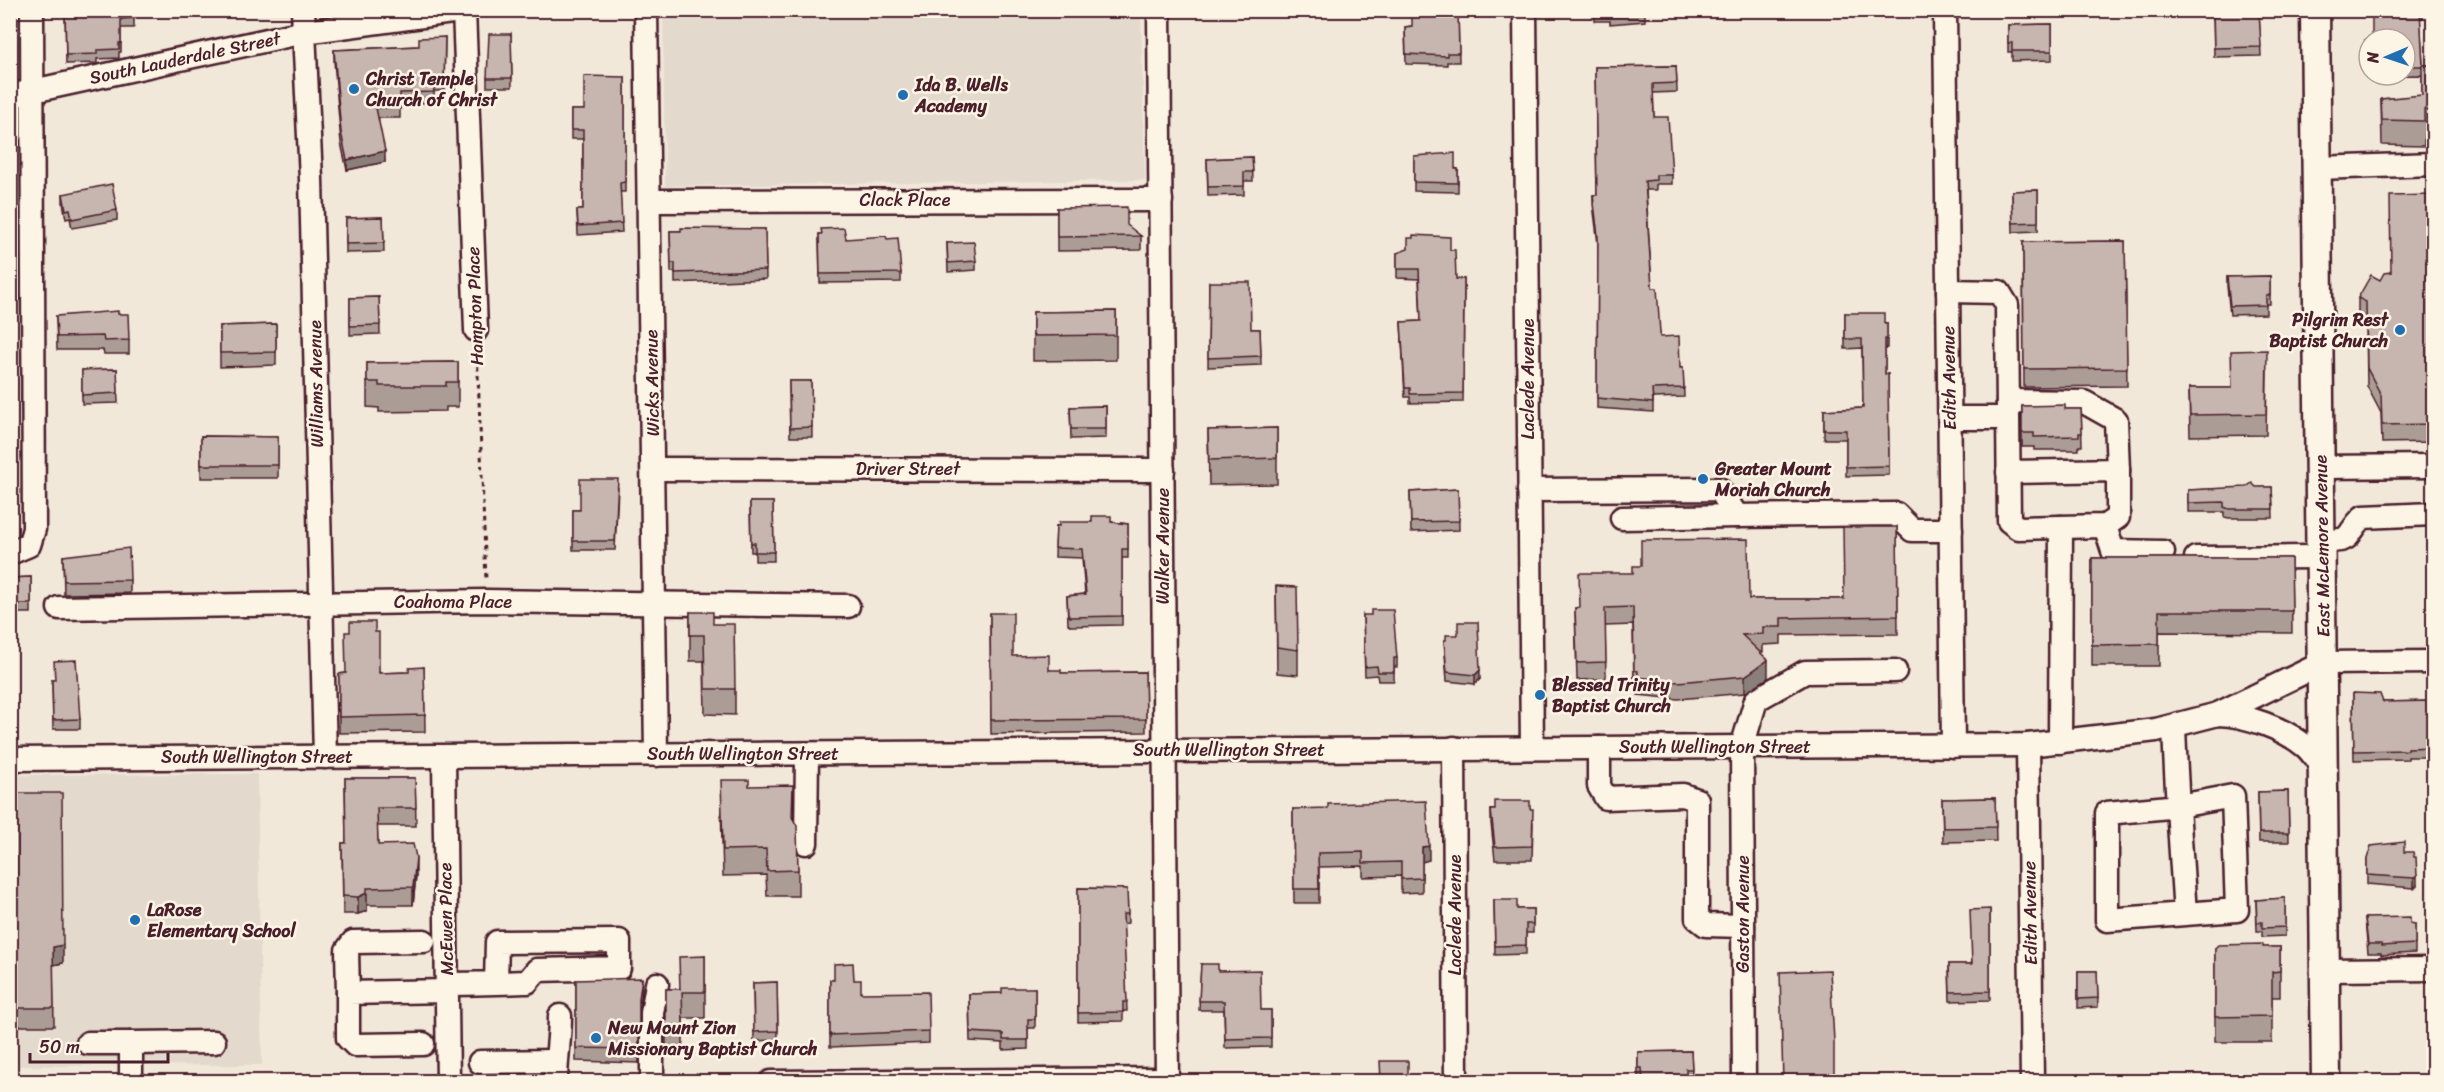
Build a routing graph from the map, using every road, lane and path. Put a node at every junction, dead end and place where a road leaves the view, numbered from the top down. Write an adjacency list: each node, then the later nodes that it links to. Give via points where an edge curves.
1 (32, 10): 9 (street)
2 (646, 10): 13 (street, Wicks Avenue)
3 (1158, 10): 12 (street, Walker Avenue)
4 (1525, 10): 24 (street, Laclede Avenue)
5 (1945, 10): 14 (street, Edith Avenue)
6 (2315, 10): 11 (main road, East McLemore Avenue)
7 (465, 11): 8 (street, South Lauderdale Street); 15 (street, Hampton Place)
8 (304, 21): 9 (street, South Lauderdale Street); 36 (street, Williams Avenue)
9 (21, 94): 33 (street, via 34,529 29,545)
10 (2433, 164): 11 (street)
11 (2317, 168): 19 (main road, East McLemore Avenue)
12 (1161, 200): 13 (street, Clack Place); 21 (street, Walker Avenue)
13 (649, 201): 20 (street, Wicks Avenue)
14 (1948, 291): 16 (street, via 1999,292 2007,305); 17 (street, Edith Avenue)
15 (476, 330): 35 (path, Hampton Place)
16 (2008, 410): 17 (street); 22 (street, via 2084,402 2116,420); 23 (street)
17 (1950, 418): 30 (street, Edith Avenue)
18 (2433, 466): 19 (street)
19 (2321, 467): 31 (main road, East McLemore Avenue)
20 (654, 469): 21 (street, Driver Street); 37 (street, Wicks Avenue)
21 (1163, 470): 52 (street, Walker Avenue)
22 (2118, 470): 23 (street); 28 (street, via 2118,517)
23 (2008, 472): 29 (street, via 2009,521 2018,528)
24 (1529, 490): 26 (street, via 1719,489); 50 (street, Laclede Avenue)
25 (2433, 514): 31 (street, via 2362,517 2350,537)
26 (1737, 516): 27 (street); 30 (street, via 1896,514 1912,530)
27 (1622, 518)
28 (2105, 526): 29 (street); 32 (street, via 2113,551)
29 (2061, 527): 45 (street)
30 (1951, 530): 47 (street, Edith Avenue)
31 (2322, 549): 34 (street); 41 (main road, East McLemore Avenue)
32 (2163, 552)
33 (10, 553)
34 (2196, 558)
35 (486, 601): 36 (street, Coahoma Place); 37 (street, Coahoma Place)
36 (322, 603): 39 (street, Coahoma Place); 55 (street, Williams Avenue)
37 (655, 603): 38 (street, Coahoma Place); 54 (street, Wicks Avenue)
38 (848, 606)
39 (59, 608)
40 (2433, 662): 41 (street, South Wellington Street)
41 (2323, 663): 43 (street, South Wellington Street); 58 (main road, East McLemore Avenue)
42 (1895, 672): 48 (street, Gaston Avenue, via 1805,672 1756,700)
43 (2218, 714): 44 (street, South Wellington Street); 58 (street, via 2239,715 2277,730 2307,747)
44 (2174, 726): 45 (street, South Wellington Street); 59 (street)
45 (2060, 742): 46 (street, South Wellington Street)
46 (2028, 745): 47 (street, South Wellington Street); 85 (street, Edith Avenue)
47 (1953, 746): 48 (street, South Wellington Street)
48 (1742, 747): 51 (street, South Wellington Street); 62 (street, Gaston Avenue)
49 (1454, 748): 50 (street, South Wellington Street); 52 (street, South Wellington Street); 83 (street, Laclede Avenue)
50 (1532, 748): 51 (street, South Wellington Street)
51 (1599, 748): 62 (street, via 1599,786 1606,798 1683,795 1696,800 1697,918 1706,925)
52 (1164, 751): 53 (street, South Wellington Street); 77 (street, Walker Avenue)
53 (807, 754): 54 (street, South Wellington Street); 60 (street)
54 (656, 755): 56 (street, South Wellington Street)
55 (325, 757): 56 (street, South Wellington Street); 57 (street, South Wellington Street)
56 (444, 757): 68 (street, McEwen Place)
57 (10, 759)
58 (2324, 771): 65 (main road, East McLemore Avenue)
59 (2179, 806): 61 (street); 61 (street, via 2233,796 2237,910); 61 (street, via 2107,813 2107,920)
60 (806, 843)
61 (2185, 914)
62 (1743, 926): 84 (street, Gaston Avenue)
63 (424, 941): 69 (street, via 353,942 347,950)
64 (2433, 969): 65 (street)
65 (2325, 970): 86 (main road, East McLemore Avenue)
66 (496, 983): 66 (street, via 497,942 619,941 619,968 537,970 527,982); 68 (street)
67 (657, 984): 81 (street, via 652,1013)
68 (447, 988): 69 (street); 80 (street, McEwen Place)
69 (348, 993): 74 (street, via 348,1038 355,1045)
70 (560, 1016): 76 (street)
71 (214, 1042): 73 (street)
72 (88, 1043): 73 (street)
73 (131, 1043): 79 (street)
74 (423, 1044)
75 (480, 1062): 76 (street)
76 (556, 1071)
77 (1167, 1080): 78 (street)
78 (887, 1081): 82 (street)
79 (131, 1082)
80 (448, 1082)
81 (652, 1082)
82 (771, 1082)
83 (1456, 1082)
84 (1744, 1082)
85 (2032, 1082)
86 (2326, 1082)

